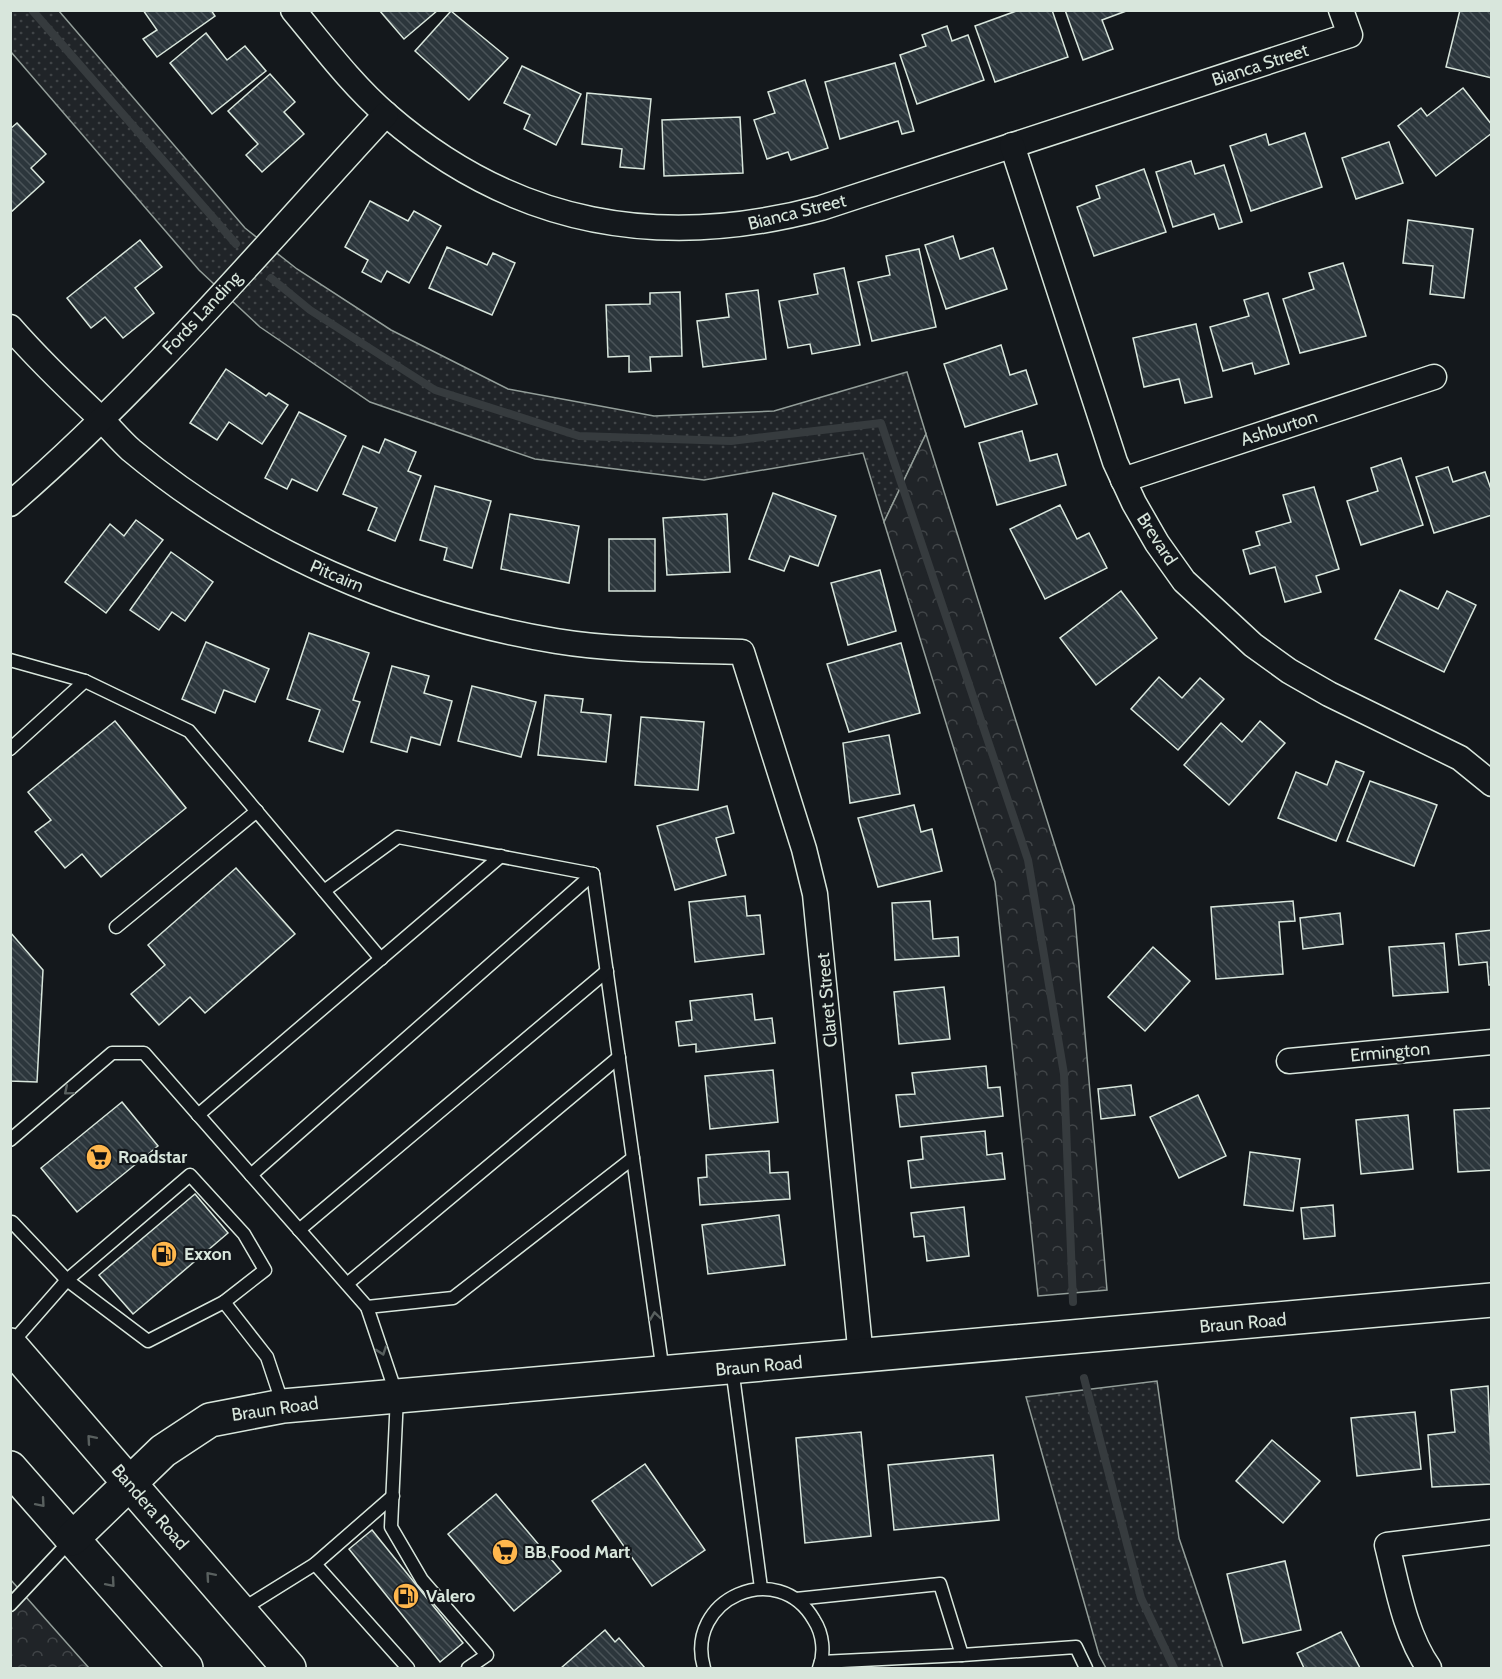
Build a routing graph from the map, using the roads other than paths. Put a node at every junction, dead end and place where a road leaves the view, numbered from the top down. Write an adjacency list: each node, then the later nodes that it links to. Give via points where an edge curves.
1 (293, 10): 3 (street, Bianca Street)
2 (1341, 10): 4 (street, Bianca Street, via 1350,35)
3 (386, 114): 4 (street, Bianca Street, via 444,157 504,191 592,220 684,230 776,220); 7 (street, Fords Landing)
4 (1012, 145): 8 (street, Brevard)
5 (10, 327): 7 (street, Pitcairn)
6 (1434, 377): 8 (street, Ashburton)
7 (101, 419): 9 (street, Fords Landing); 10 (street, Pitcairn, via 138,455 220,515 299,560 383,596 469,623 558,641)
8 (1123, 480): 14 (street, Brevard, via 1157,543 1184,580 1253,645 1329,694 1461,758)
9 (10, 504)
10 (742, 652): 37 (street, Claret Street, via 815,894)
11 (10, 660): 12 (lane)
12 (85, 681): 13 (lane); 15 (lane, via 189,731)
13 (10, 749)
14 (1491, 784)
15 (257, 811): 18 (lane); 19 (lane)
16 (501, 856): 17 (lane); 18 (lane, via 398,837); 20 (lane)
17 (593, 873): 21 (lane); 28 (lane)
18 (324, 891): 20 (lane)
19 (116, 927)
20 (381, 959): 25 (lane)
21 (607, 971): 23 (lane); 30 (lane)
22 (1491, 1042): 24 (street, Ermington)
23 (619, 1057): 27 (lane); 32 (lane)
24 (1289, 1061)
25 (198, 1115): 26 (lane, one-way to 26, via 144,1053 112,1053); 28 (lane)
26 (10, 1140)
27 (633, 1158): 35 (lane, via 453,1298); 39 (lane, one-way to 27)
28 (251, 1175): 30 (lane)
29 (10, 1224): 31 (lane)
30 (299, 1230): 32 (lane)
31 (67, 1280): 34 (lane, via 148,1341); 34 (lane, via 190,1175 244,1234 265,1269); 36 (lane)
32 (347, 1284): 35 (lane)
33 (1491, 1300): 37 (main road, Braun Road)
34 (224, 1302): 41 (lane, via 267,1357)
35 (367, 1307): 40 (lane, one-way to 40)
36 (10, 1345): 43 (main road, Bandera Road, one-way to 36)
37 (861, 1357): 38 (main road, Braun Road)
38 (732, 1368): 39 (main road, Braun Road); 48 (lane)
39 (664, 1374): 40 (main road, Braun Road)
40 (397, 1396): 41 (main road, Braun Road); 44 (lane)
41 (283, 1406): 43 (main road, Braun Road, via 210,1420 163,1451)
42 (10, 1468): 46 (main road, one-way to 46)
43 (130, 1483): 46 (main road, Braun Road); 51 (main road, Bandera Road, one-way to 43)
44 (393, 1496): 47 (lane); 57 (lane, via 392,1527 422,1580 488,1655)
45 (1491, 1532): 60 (street, via 1387,1545 1402,1604)
46 (72, 1539): 50 (lane); 54 (main road, one-way to 54)
47 (315, 1564): 51 (lane); 56 (lane)
48 (761, 1588): 49 (lane); 58 (lane, via 741,1592 723,1602 710,1617 702,1636 700,1656)
49 (796, 1599): 52 (lane, via 940,1584); 53 (lane, via 818,1627 823,1644)
50 (10, 1605)
51 (239, 1611): 55 (main road, Bandera Road)
52 (962, 1655): 53 (lane); 59 (lane, via 1076,1647)
53 (820, 1665)
54 (186, 1668)
55 (289, 1668)
56 (408, 1668)
57 (468, 1668)
58 (704, 1668)
59 (1086, 1668)
60 (1429, 1668)

